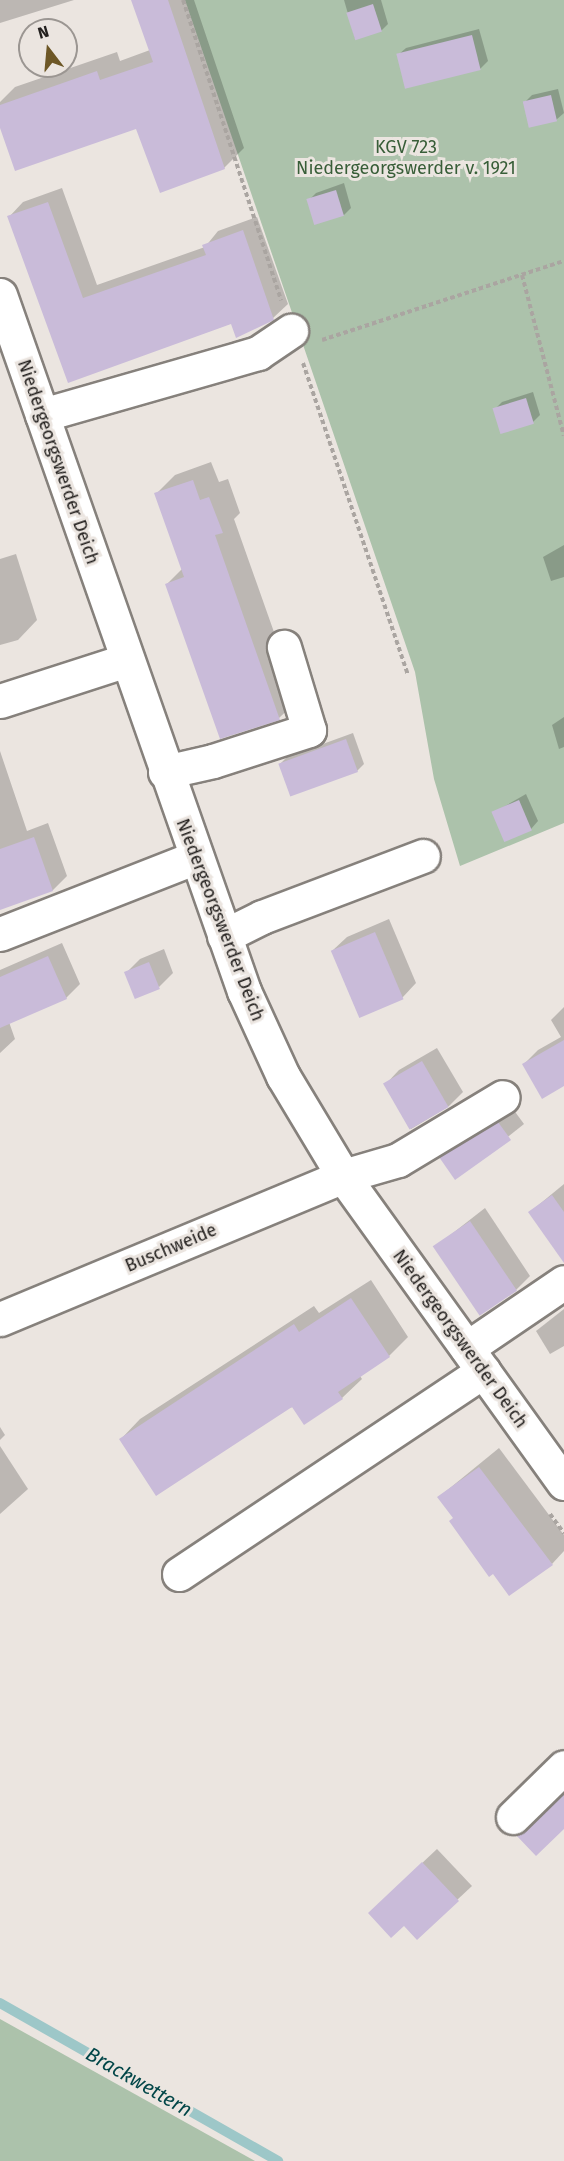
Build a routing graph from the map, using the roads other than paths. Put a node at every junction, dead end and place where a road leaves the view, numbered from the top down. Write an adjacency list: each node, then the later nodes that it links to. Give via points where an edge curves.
1 (0, 295): 3 (street, Niedergeorgswerder Deich)
2 (294, 339): 3 (street)
3 (42, 416): 5 (street, Niedergeorgswerder Deich)
4 (284, 647): 7 (street, via 309,730)
5 (127, 660): 6 (street); 7 (street, Niedergeorgswerder Deich)
6 (0, 701)
7 (165, 772): 9 (street, Niedergeorgswerder Deich)
8 (423, 856): 11 (street, via 261,917)
9 (196, 857): 10 (street); 11 (street, Niedergeorgswerder Deich)
10 (0, 934)
11 (224, 936): 13 (street, Niedergeorgswerder Deich, via 243,991 283,1076)
12 (503, 1097): 13 (street, Buschweide, via 398,1160)
13 (343, 1176): 15 (street, Buschweide); 16 (street, Niedergeorgswerder Deich)
14 (564, 1282): 16 (street)
15 (0, 1319)
16 (475, 1359): 17 (street, Niedergeorgswerder Deich); 18 (street)
17 (564, 1483)
18 (179, 1574)
19 (564, 1767): 20 (street)
20 (513, 1816)

